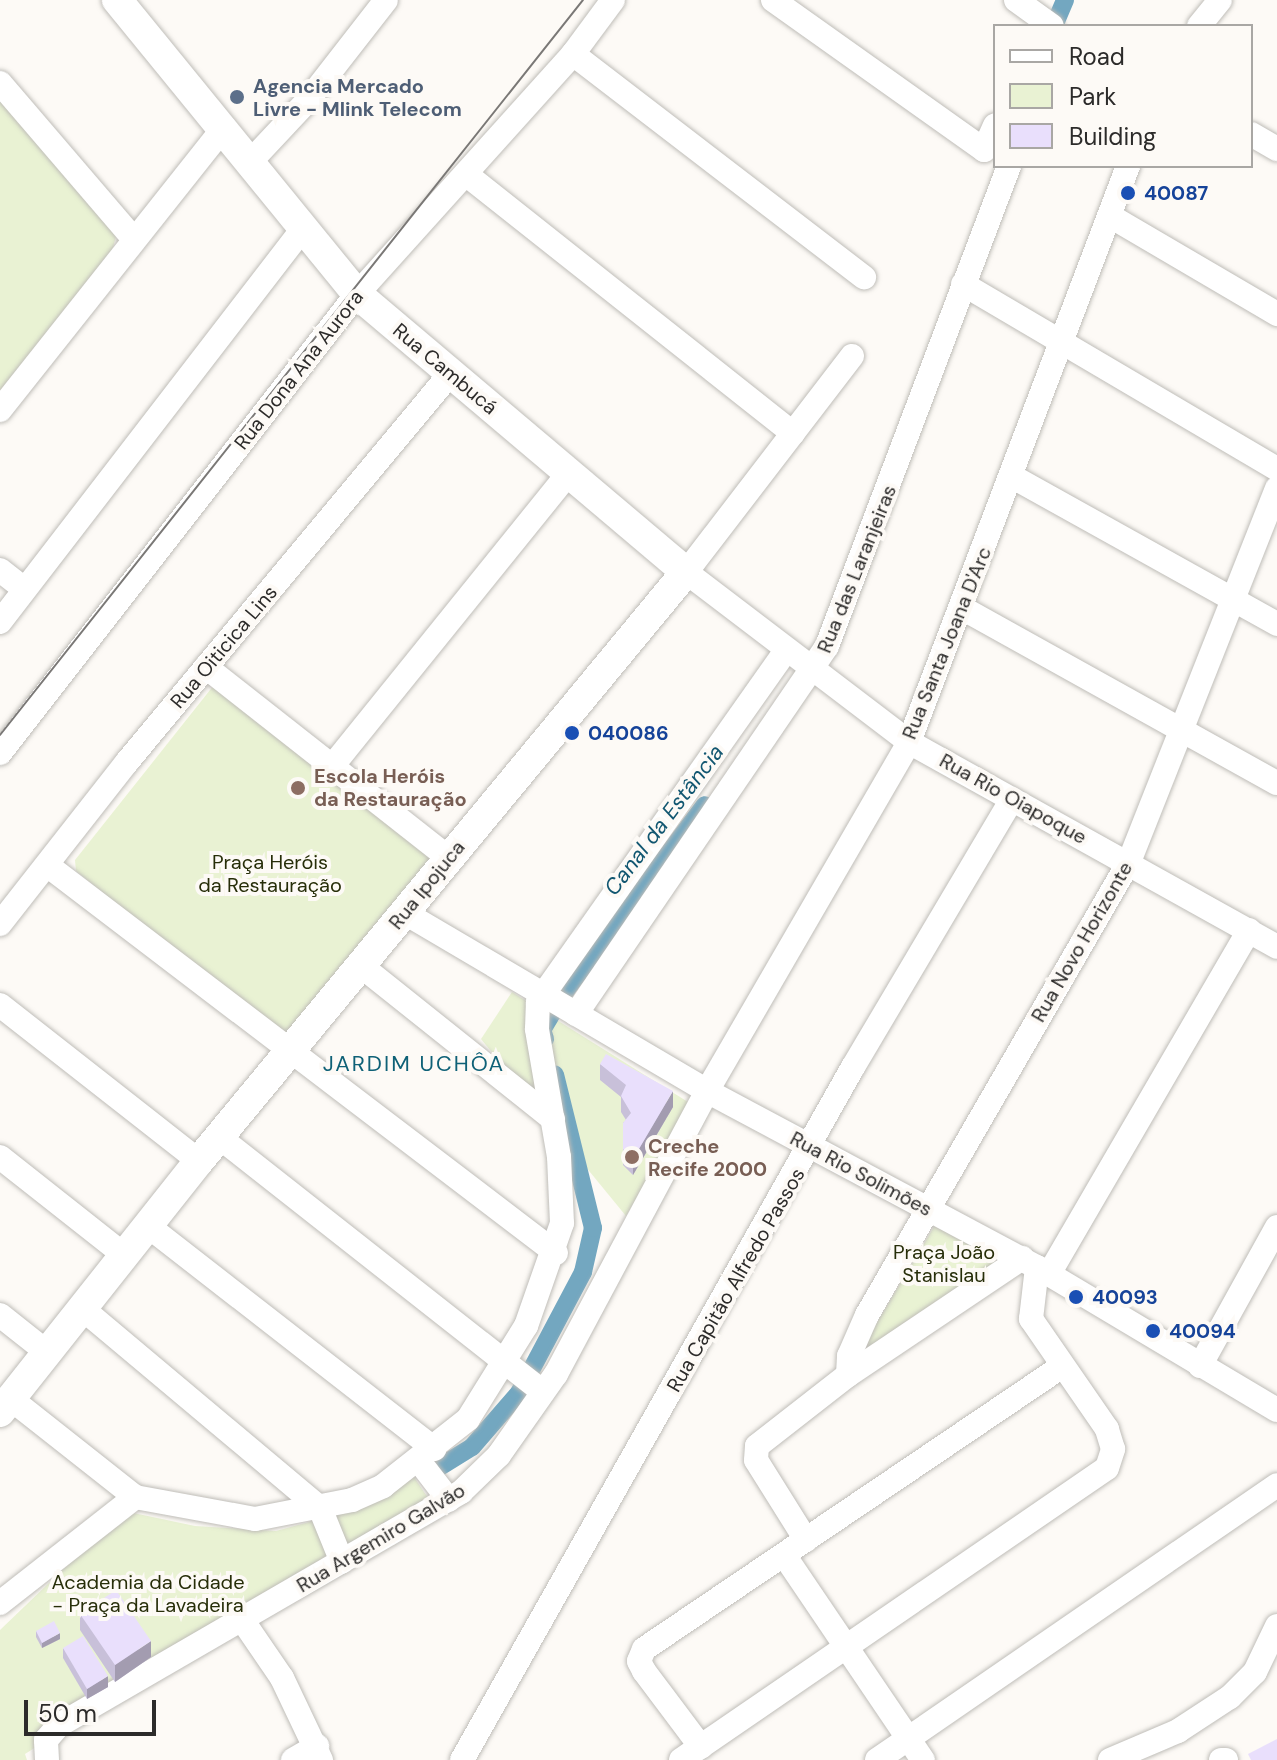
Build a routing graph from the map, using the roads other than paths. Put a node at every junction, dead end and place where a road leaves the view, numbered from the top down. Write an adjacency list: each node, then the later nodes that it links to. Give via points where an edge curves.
1 (117, 0): 11 (main road, Rua Cambucá)
2 (386, 0): 11 (street, via 309,99)
3 (613, 0): 7 (street, Rua Dona Ana Aurora)
4 (773, 0): 9 (street, via 984,150)
5 (1220, 0): 6 (street)
6 (1201, 24)
7 (573, 54): 15 (street, Rua Dona Ana Aurora); 19 (street)
8 (0, 83): 18 (street)
9 (993, 130)
10 (1253, 135): 12 (street)
11 (236, 141): 17 (main road, Rua Cambucá); 18 (street)
12 (1277, 149)
13 (1008, 168): 20 (street, Rua das Laranjeiras)
14 (1127, 168): 16 (street, Rua Santa Joana D'Arc)
15 (467, 175): 21 (street, Rua Dona Ana Aurora); 27 (street)
16 (1110, 216): 22 (street); 23 (street, Rua Santa Joana D'Arc)
17 (303, 229): 21 (main road, Rua Cambucá); 34 (street)
18 (133, 238): 26 (street)
19 (864, 277)
20 (963, 284): 23 (street); 41 (street, Rua das Laranjeiras, via 845,609)
21 (357, 294): 25 (main road, Rua Cambucá); 44 (street, Rua Dona Ana Aurora)
22 (1277, 314)
23 (1062, 342): 28 (street); 30 (street, Rua Santa Joana D'Arc)
24 (852, 356): 27 (street, Rua Ipojuca)
25 (450, 374): 29 (main road, Rua Cambucá); 40 (street, Rua Oiticica Lins)
26 (0, 410)
27 (793, 433): 33 (street, Rua Ipojuca)
28 (1277, 469)
29 (568, 474): 33 (main road, Rua Cambucá); 45 (street)
30 (1013, 477): 35 (street); 36 (street, Rua Santa Joana D'Arc)
31 (1277, 488): 35 (street, Rua Novo Horizonte)
32 (0, 570): 34 (street)
33 (686, 572): 39 (street, Rua Rio Oiapoque); 48 (main road, Rua Ipojuca)
34 (24, 589): 37 (street)
35 (1233, 598): 38 (street); 42 (street, Rua Novo Horizonte)
36 (962, 608): 42 (street); 43 (street, Rua Santa Joana D'Arc)
37 (0, 622)
38 (1277, 624)
39 (788, 653): 41 (street, Rua Rio Oiapoque); 56 (street, Rua das Laranjeiras)
40 (206, 667): 45 (street); 50 (street, Rua Oiticica Lins)
41 (812, 672): 43 (street, Rua Rio Oiapoque); 58 (street, Rua das Laranjeiras)
42 (1184, 728): 46 (street); 49 (street, Rua Novo Horizonte)
43 (909, 742): 47 (street, Rua Rio Oiapoque); 60 (street, Rua Santa Joana D'Arc)
44 (0, 753)
45 (334, 764): 48 (street)
46 (1277, 783)
47 (1011, 801): 49 (street, Rua Rio Oiapoque); 63 (street, Rua Capitão Alfredo Passos, via 853,1067)
48 (449, 858): 51 (main road, Rua Ipojuca)
49 (1129, 862): 53 (street, Rua Rio Oiapoque); 66 (street, Rua Novo Horizonte)
50 (47, 865): 52 (street, Rua Oiticica Lins); 59 (street)
51 (405, 913): 55 (main road, Rua Ipojuca); 56 (street, Rua Rio Solimões)
52 (0, 924)
53 (1249, 930): 54 (street, Rua Rio Oiapoque); 71 (street)
54 (1277, 947)
55 (360, 965): 59 (main road, Rua Ipojuca); 61 (street)
56 (546, 995): 58 (street, Rua Rio Solimões); 61 (street, via 537,1029)
57 (0, 1005): 65 (street)
58 (573, 1012): 60 (street, Rua Rio Solimões)
59 (289, 1052): 62 (main road, Rua Ipojuca); 69 (street)
60 (707, 1091): 63 (street, Rua Rio Solimões); 79 (street, Rua Argemiro Galvão)
61 (553, 1119): 69 (street, via 562,1187)
62 (219, 1137): 65 (main road, Rua Ipojuca); 75 (street)
63 (811, 1148): 66 (street, Rua Rio Solimões); 99 (street, Rua Capitão Alfredo Passos)
64 (0, 1157): 70 (street)
65 (199, 1161): 67 (main road, Rua Ipojuca)
66 (928, 1210): 71 (street, Rua Rio Solimões); 78 (street, Rua Novo Horizonte, via 867,1315 849,1356)
67 (148, 1226): 70 (main road, Rua Ipojuca); 82 (street)
68 (1277, 1227): 76 (street)
69 (556, 1253): 75 (street)
70 (124, 1255): 72 (main road, Rua Ipojuca)
71 (1036, 1266): 76 (street, Rua Rio Solimões); 77 (street, via 1031,1319); 78 (street)
72 (84, 1310): 74 (main road, Rua Ipojuca); 86 (street)
73 (0, 1315): 74 (street)
74 (48, 1353): 80 (main road, Rua Ipojuca)
75 (505, 1366): 79 (street); 82 (street, via 468,1419)
76 (1200, 1366): 81 (street, Rua Rio Solimões)
77 (1061, 1367): 87 (street); 93 (street, via 1107,1429 1111,1462 1101,1475)
78 (848, 1375): 87 (street, via 757,1446 756,1460)
79 (541, 1391): 85 (street, Rua Argemiro Galvão, via 499,1455)
80 (6, 1406): 84 (street)
81 (1277, 1410)
82 (427, 1455): 85 (street); 86 (street, via 383,1486)
83 (1277, 1485): 94 (street)
84 (135, 1497): 86 (street, via 255,1519); 90 (street)
85 (449, 1500): 89 (street, Rua Argemiro Galvão)
86 (320, 1508): 89 (street)
87 (806, 1540): 88 (street)
88 (784, 1555): 93 (street); 96 (street, via 650,1643 640,1657)
89 (342, 1562): 91 (street, Rua Argemiro Galvão)
90 (0, 1603)
91 (243, 1621): 95 (street, via 282,1678); 97 (street, Rua Argemiro Galvão, via 59,1725 46,1740)
92 (1277, 1626): 102 (street, via 1255,1672 1230,1697 1178,1731)
93 (845, 1645): 94 (street); 96 (street)
94 (908, 1739): 100 (street); 101 (street)
95 (319, 1753): 98 (street)
96 (691, 1754)
97 (47, 1760)
98 (293, 1760)
99 (462, 1760)
100 (877, 1760)
101 (923, 1760)
102 (1110, 1760)

